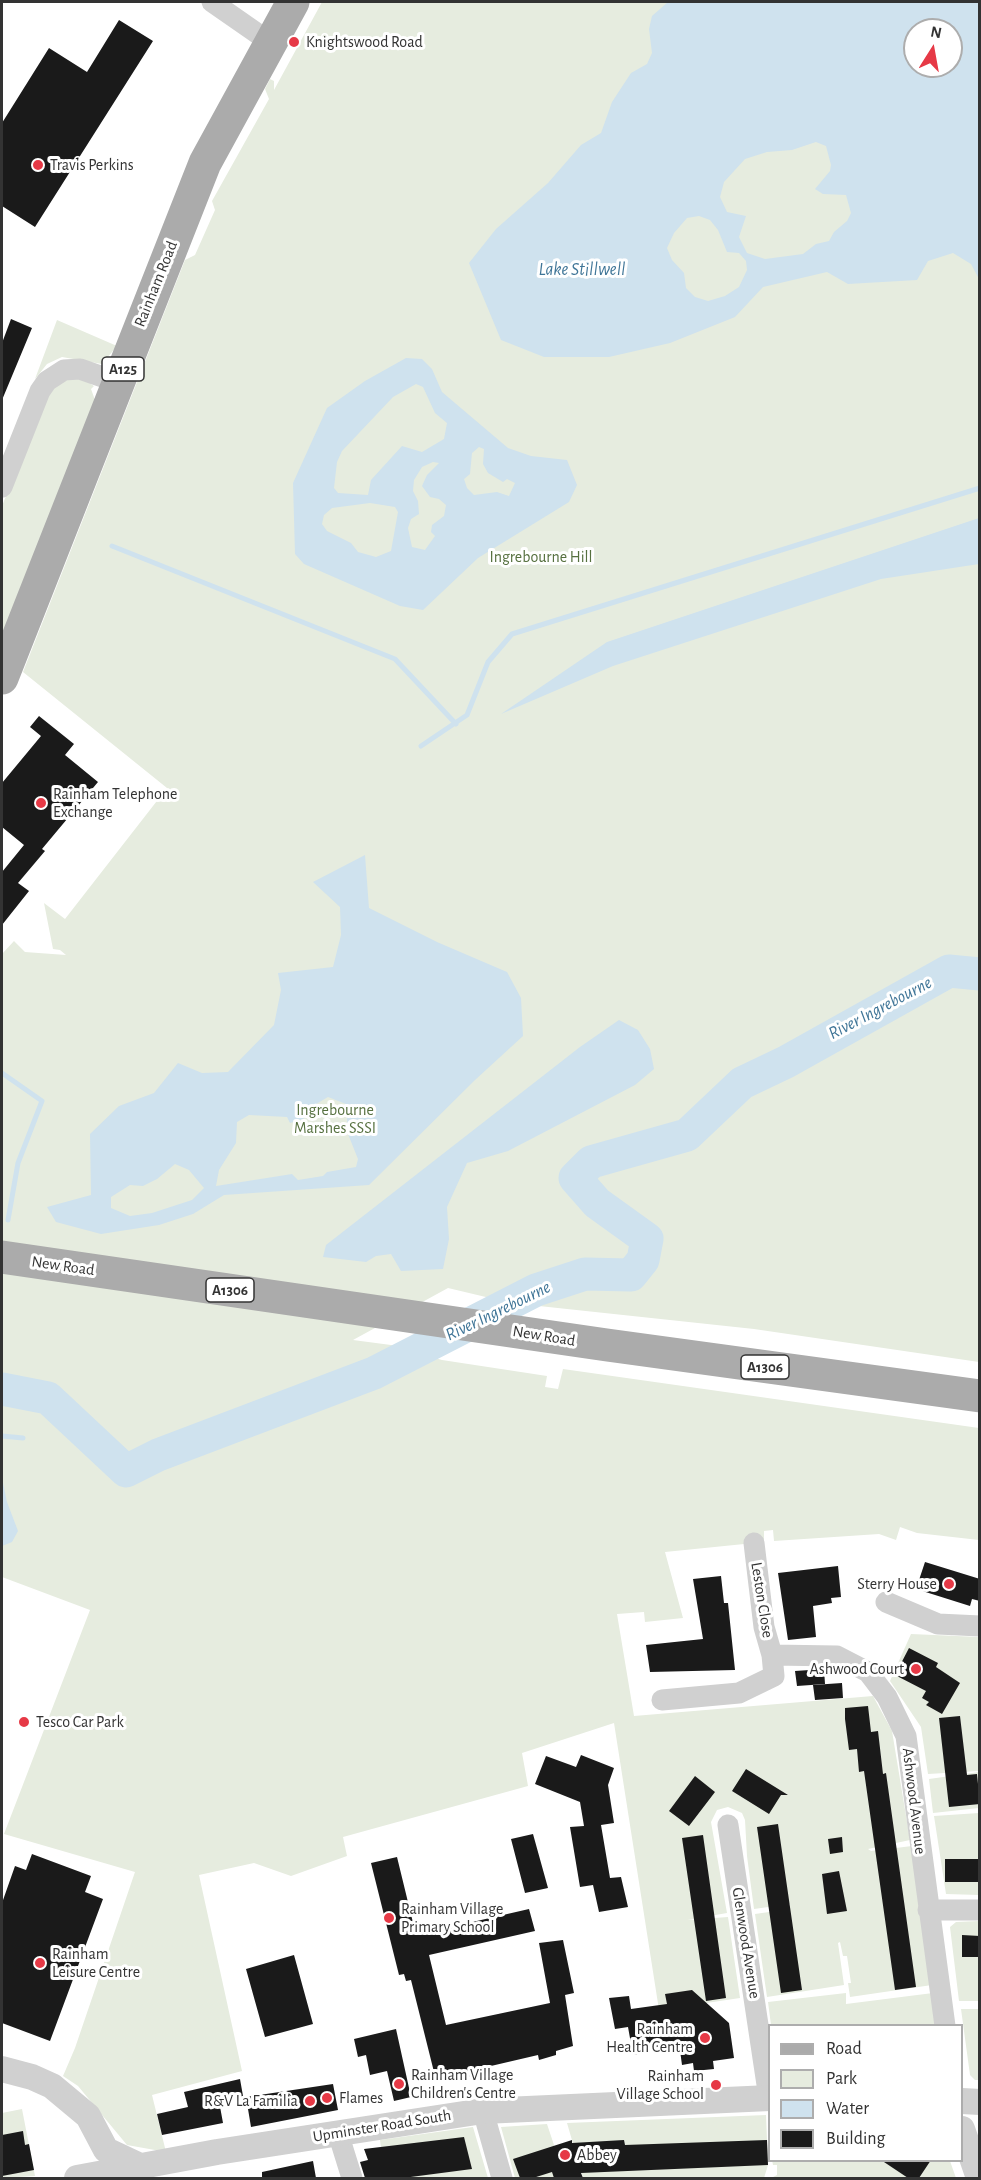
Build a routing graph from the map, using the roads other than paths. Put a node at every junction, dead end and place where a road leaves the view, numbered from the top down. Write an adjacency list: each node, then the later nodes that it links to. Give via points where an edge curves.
1 (212, 2): 3 (street)
2 (293, 2): 3 (main road, Rainham Road / A125)
3 (271, 43): 4 (main road, Rainham Road / A125, via 205,163)
4 (117, 382): 5 (street, via 73,369 47,381); 6 (main road, Rainham Road / A125)
5 (2, 487)
6 (2, 678)
7 (2, 1257): 8 (main road, New Road / A1306)
8 (980, 1396)
9 (753, 1543): 12 (street, Leston Close, via 764,1627)
10 (886, 1602): 11 (street, via 938,1624)
11 (980, 1626)
12 (779, 1656): 13 (street, Leston Close, via 774,1676 739,1693); 15 (street, Ashwood Avenue, via 837,1656 868,1672 887,1697 906,1736)
13 (662, 1700)
14 (728, 1825): 19 (street, Glenwood Avenue)
15 (928, 1910): 16 (street); 17 (street, Ashwood Avenue)
16 (980, 1910)
17 (945, 2024)
18 (2, 2069): 26 (street, via 32,2077 67,2097 88,2116)
19 (768, 2091)
20 (768, 2098): 23 (street, Upminster Road South)
21 (963, 2101): 22 (street)
22 (980, 2102)
23 (483, 2111): 25 (street, Upminster Road South); 30 (street)
24 (963, 2132): 31 (street)
25 (338, 2133): 27 (street, Upminster Road South); 29 (street)
26 (106, 2150): 27 (street); 28 (street)
27 (140, 2166): 28 (street, Upminster Road South)
28 (88, 2176)
29 (352, 2178)
30 (502, 2178)
31 (979, 2178)

